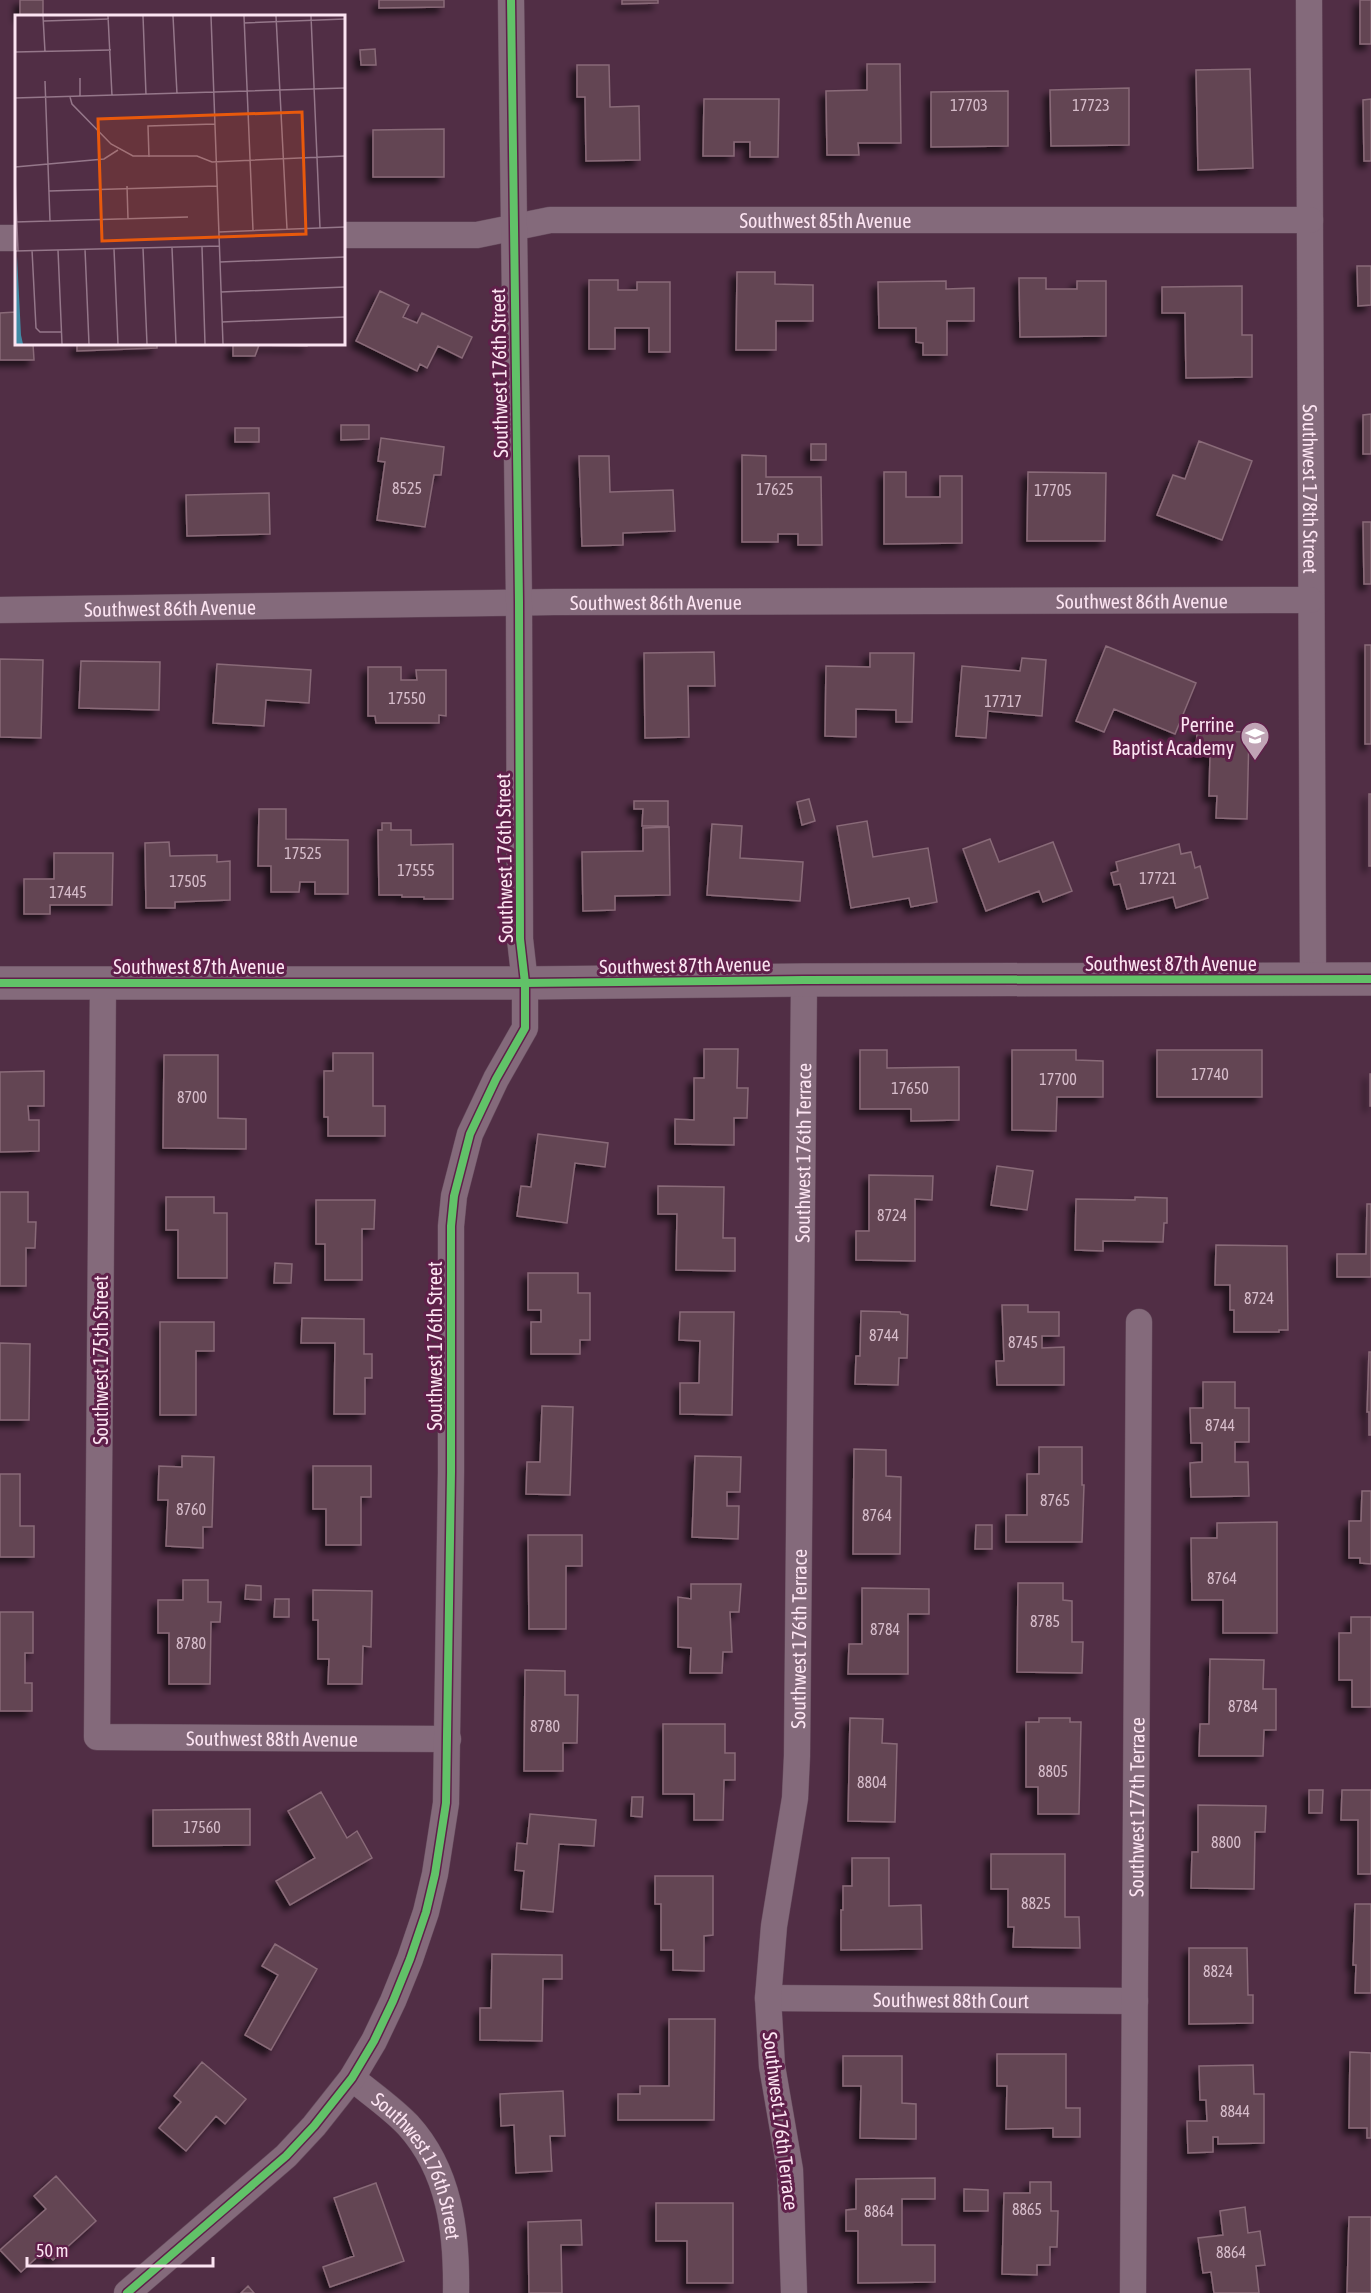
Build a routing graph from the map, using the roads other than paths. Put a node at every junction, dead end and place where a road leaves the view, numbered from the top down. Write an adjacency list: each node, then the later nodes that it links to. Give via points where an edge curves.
1 (511, 0): 4 (street, Southwest 176th Street)
2 (1309, 0): 3 (street, Southwest 178th Street)
3 (1310, 220): 4 (street, Southwest 85th Avenue, via 550,220); 6 (street, Southwest 178th Street)
4 (513, 228): 5 (street, Southwest 85th Avenue, via 477,234); 7 (street, Southwest 176th Street)
5 (345, 236)
6 (1310, 600): 7 (street, Southwest 86th Avenue); 9 (street, Southwest 178th Street)
7 (519, 602): 8 (street, Southwest 86th Avenue); 14 (street, Southwest 176th Street, via 520,939)
8 (0, 610)
9 (1313, 978): 10 (street, Southwest 87th Avenue); 11 (street, Southwest 87th Avenue)
10 (1371, 979)
11 (804, 980): 14 (street, Southwest 87th Avenue); 18 (street, Southwest 176th Terrace, via 795,1798 774,1926)
12 (103, 982): 13 (street, Southwest 87th Avenue); 14 (street, Southwest 87th Avenue); 16 (street, Southwest 175th Street)
13 (0, 983)
14 (525, 983): 17 (street, Southwest 176th Street, via 525,1028 470,1134 460,1166 451,1226)
15 (1139, 1322): 19 (street, Southwest 177th Terrace)
16 (97, 1737): 17 (street, Southwest 88th Avenue)
17 (448, 1740): 20 (street, Southwest 176th Street, via 446,1803 426,1912 393,2001)
18 (768, 1998): 19 (street, Southwest 88th Court); 23 (street, Southwest 176th Terrace, via 772,2066 789,2170)
19 (1135, 2001): 24 (street, Southwest 177th Terrace)
20 (352, 2078): 21 (street, via 286,2156); 22 (street, Southwest 176th Street, via 408,2125 440,2175 455,2242)
21 (127, 2293)
22 (456, 2293)
23 (794, 2293)
24 (1133, 2293)

